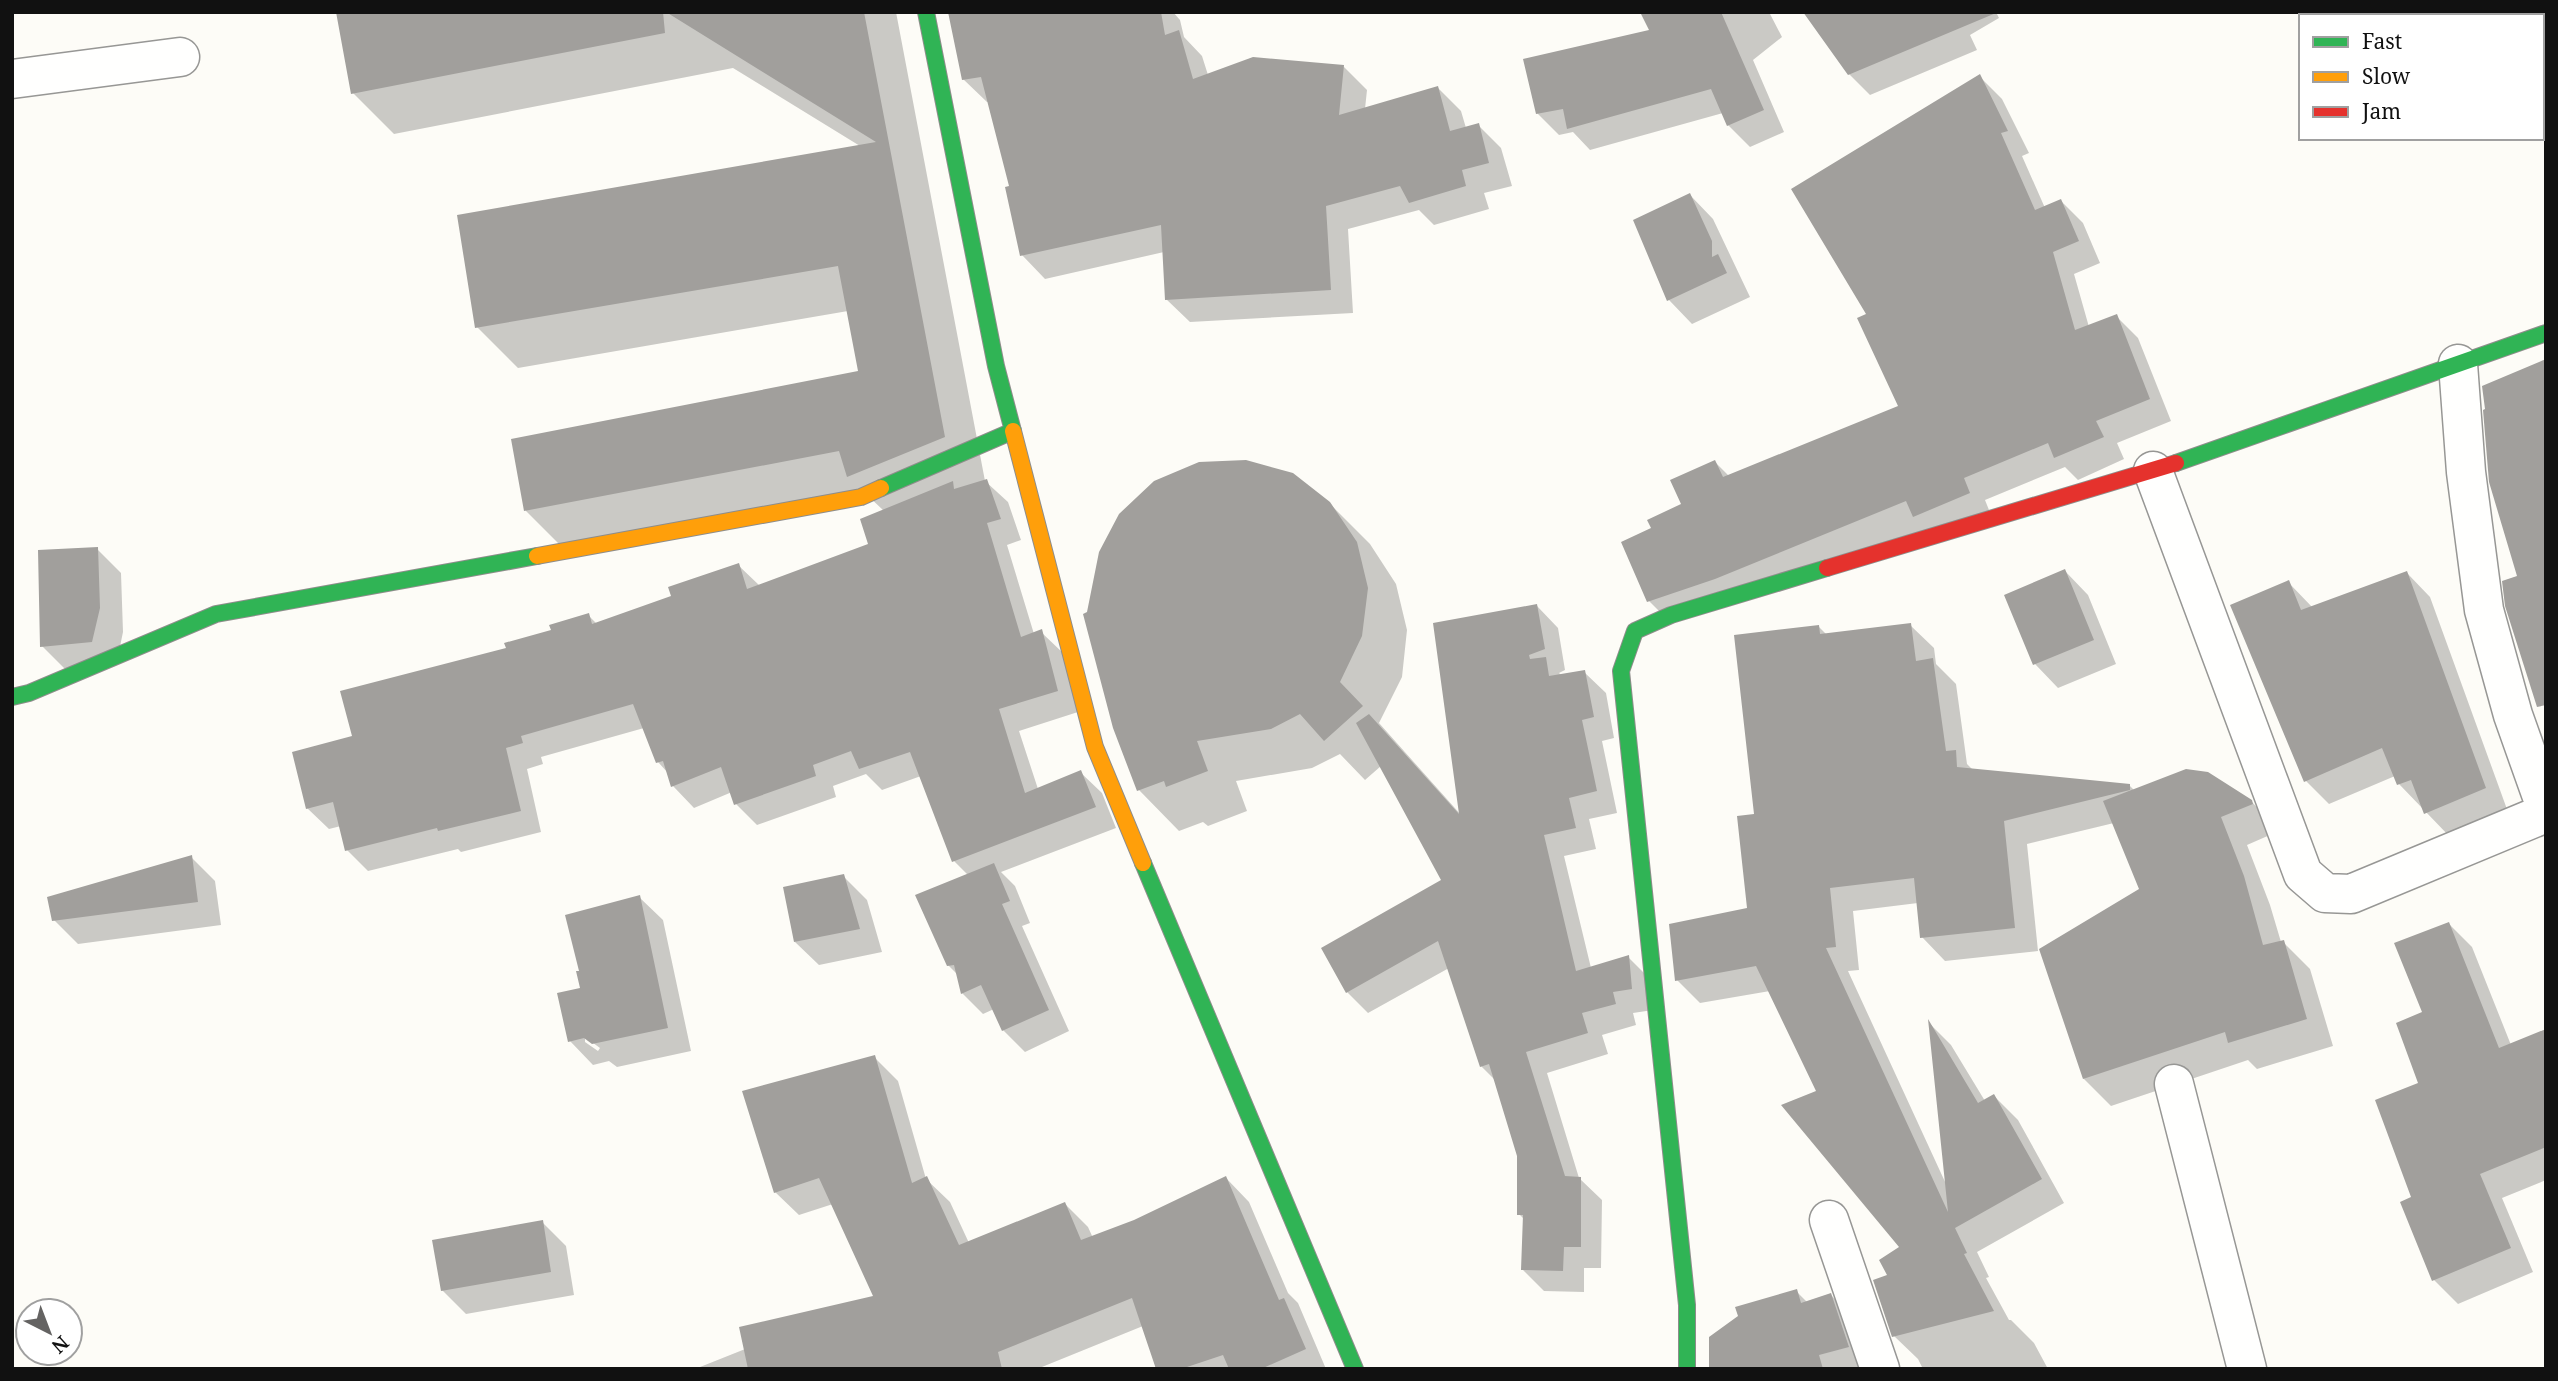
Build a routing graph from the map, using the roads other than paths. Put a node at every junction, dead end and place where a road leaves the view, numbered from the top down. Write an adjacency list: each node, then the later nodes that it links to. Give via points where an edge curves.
1 (926, 12): 6 (street)
2 (180, 57): 3 (street)
3 (12, 79)
4 (2546, 333): 5 (street)
5 (2458, 364): 7 (street); 9 (street, via 2484,610)
6 (1013, 431): 8 (street, via 861,497 216,614); 12 (street, via 1095,747)
7 (2153, 471): 9 (street, via 2303,874 2325,893 2351,894); 13 (street, via 1671,615 1635,631 1621,671 1687,1305)
8 (12, 697)
9 (2546, 810)
10 (2174, 1084): 15 (street)
11 (1829, 1220): 14 (street)
12 (1355, 1369)
13 (1687, 1369)
14 (1880, 1369)
15 (2247, 1369)

